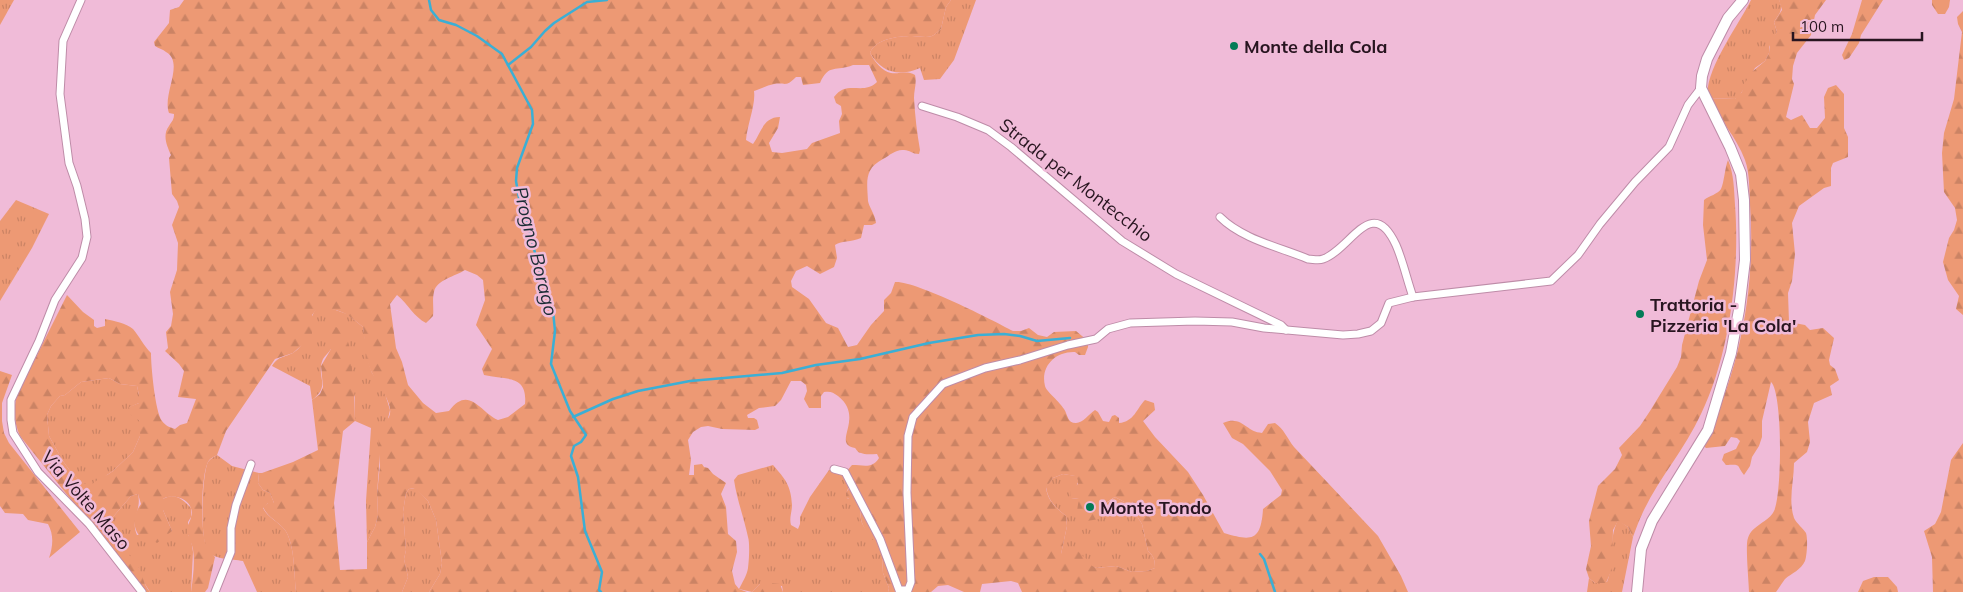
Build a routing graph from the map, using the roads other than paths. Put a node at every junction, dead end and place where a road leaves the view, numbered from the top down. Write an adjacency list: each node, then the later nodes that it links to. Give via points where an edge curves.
1 (81, 0): 10 (street, Via Volte Maso, via 63,41 60,94 69,163 87,237 82,258 55,300 11,400 11,420 13,433 38,472 89,524)
2 (1743, 0): 3 (street, Strada per Montecchio, via 1728,18 1707,58)
3 (1701, 88): 6 (street, Strada per Montecchio, via 1688,105 1669,147 1635,182 1578,255 1551,281); 12 (street, via 1741,174 1745,260 1739,310 1731,353 1708,430 1652,521 1641,549)
4 (922, 106): 7 (street, Strada per Montecchio, via 988,130 1122,241 1176,274)
5 (1220, 217): 6 (street, via 1230,227 1252,237 1318,260 1333,253 1369,223 1377,223 1387,230 1396,246)
6 (1413, 297): 7 (street, Strada per Montecchio, via 1389,303 1381,323 1358,334)
7 (1286, 330): 9 (street, Strada per Montecchio, via 1232,322 1130,322 1108,329 1096,339 985,368 943,384 913,417 908,436 908,590 899,590 880,539 845,472)
8 (251, 464): 11 (street, via 230,528 231,552)
9 (834, 469)
10 (142, 592)
11 (215, 592)
12 (1637, 592)

